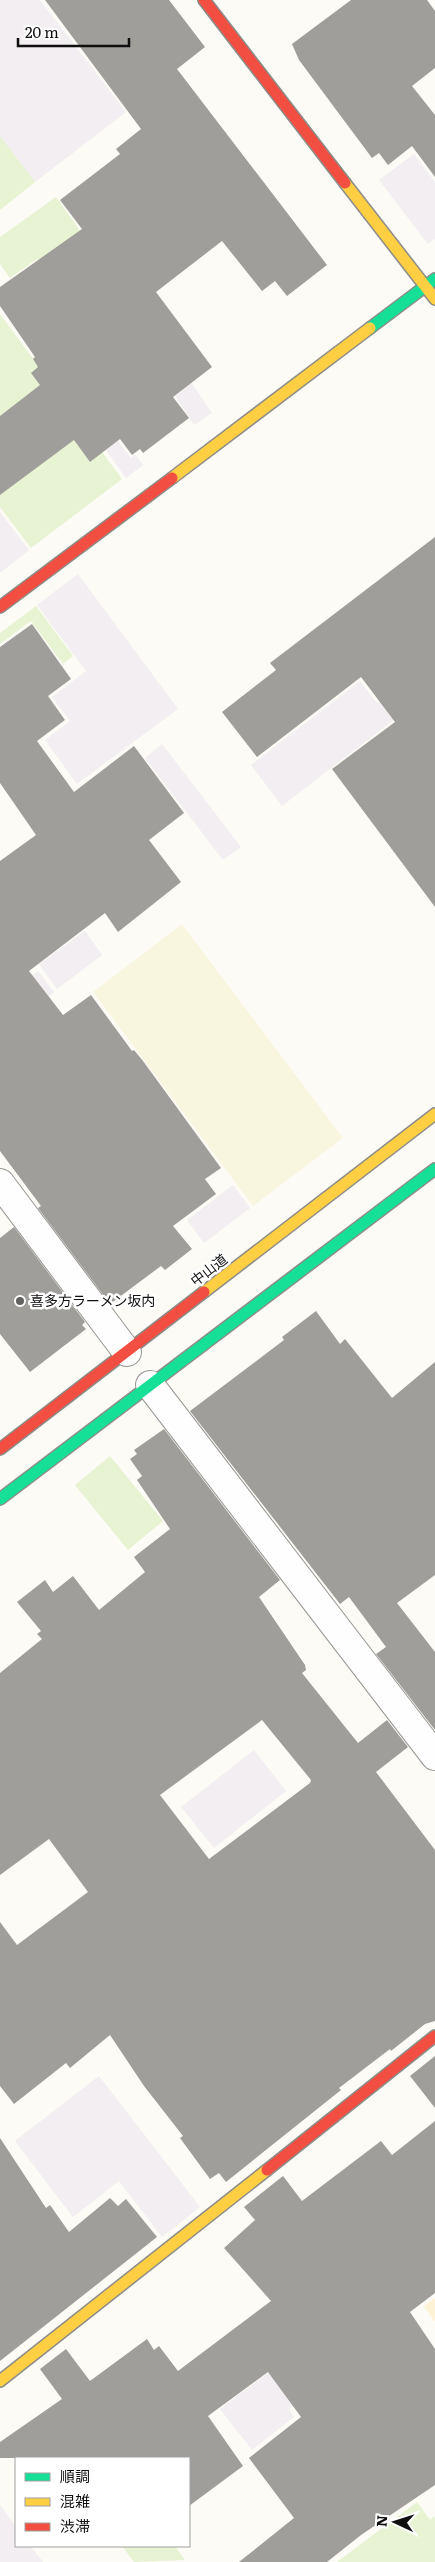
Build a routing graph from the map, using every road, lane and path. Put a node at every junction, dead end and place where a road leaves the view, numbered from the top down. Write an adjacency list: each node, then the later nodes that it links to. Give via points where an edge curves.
1 (204, 0): 3 (main road)
2 (435, 279): 3 (main road)
3 (425, 286): 4 (main road); 5 (main road)
4 (435, 299)
5 (0, 607)
6 (435, 1114): 9 (main road, 中山道)
7 (435, 1169): 10 (main road)
8 (0, 1183): 9 (street)
9 (127, 1352): 11 (main road, 中山道)
10 (150, 1385): 12 (main road); 13 (street)
11 (0, 1449)
12 (0, 1499)
13 (435, 1756)
14 (435, 2036): 15 (main road)
15 (0, 2381)

